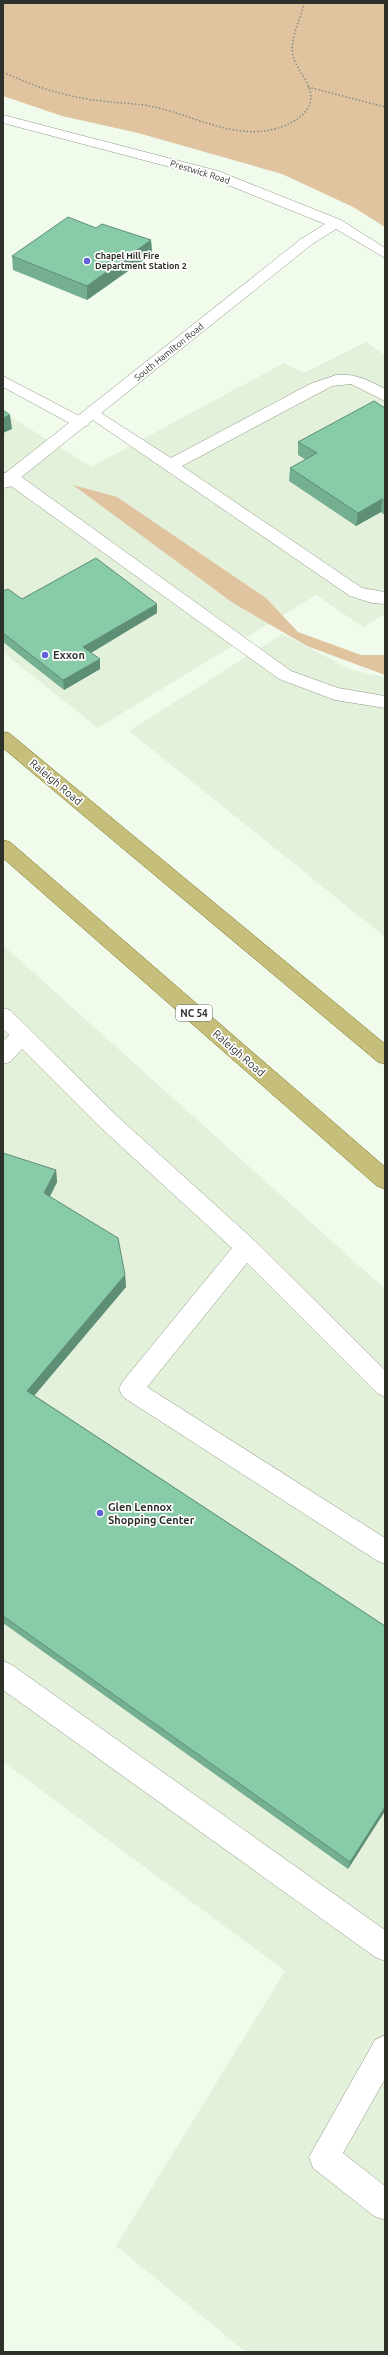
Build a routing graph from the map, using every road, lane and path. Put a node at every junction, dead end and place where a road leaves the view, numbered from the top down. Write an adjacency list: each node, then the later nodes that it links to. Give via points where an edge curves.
1 (304, 3): 3 (path, via 292,55)
2 (3, 72): 3 (path, via 42,89 100,101 154,106 242,132 259,131 291,123 309,106 311,96)
3 (308, 88): 4 (path)
4 (385, 107)
5 (3, 120): 6 (street, Prestwick Road, via 213,174)
6 (336, 223): 7 (street, Prestwick Road); 10 (street, South Hamilton Road, via 306,242)
7 (385, 254)
8 (3, 381): 10 (street)
9 (385, 396): 11 (street, via 362,382 335,378 315,386)
10 (86, 419): 11 (street); 12 (street, South Hamilton Road)
11 (171, 466): 13 (street, via 356,592)
12 (7, 480): 14 (street, via 285,675 335,694)
13 (385, 598)
14 (385, 702)
15 (3, 738): 20 (main road, Raleigh Road)
16 (3, 847): 21 (main road, Raleigh Road / NC 54)
17 (3, 1016): 18 (street)
18 (22, 1035): 19 (street); 22 (street, via 109,1122)
19 (3, 1056)
20 (385, 1056)
21 (385, 1180)
22 (246, 1246): 23 (street); 24 (street, via 132,1389)
23 (385, 1386)
24 (385, 1552)
25 (3, 1674): 26 (street)
26 (385, 1947)
27 (385, 2050): 28 (street, via 324,2157)
28 (385, 2205)

